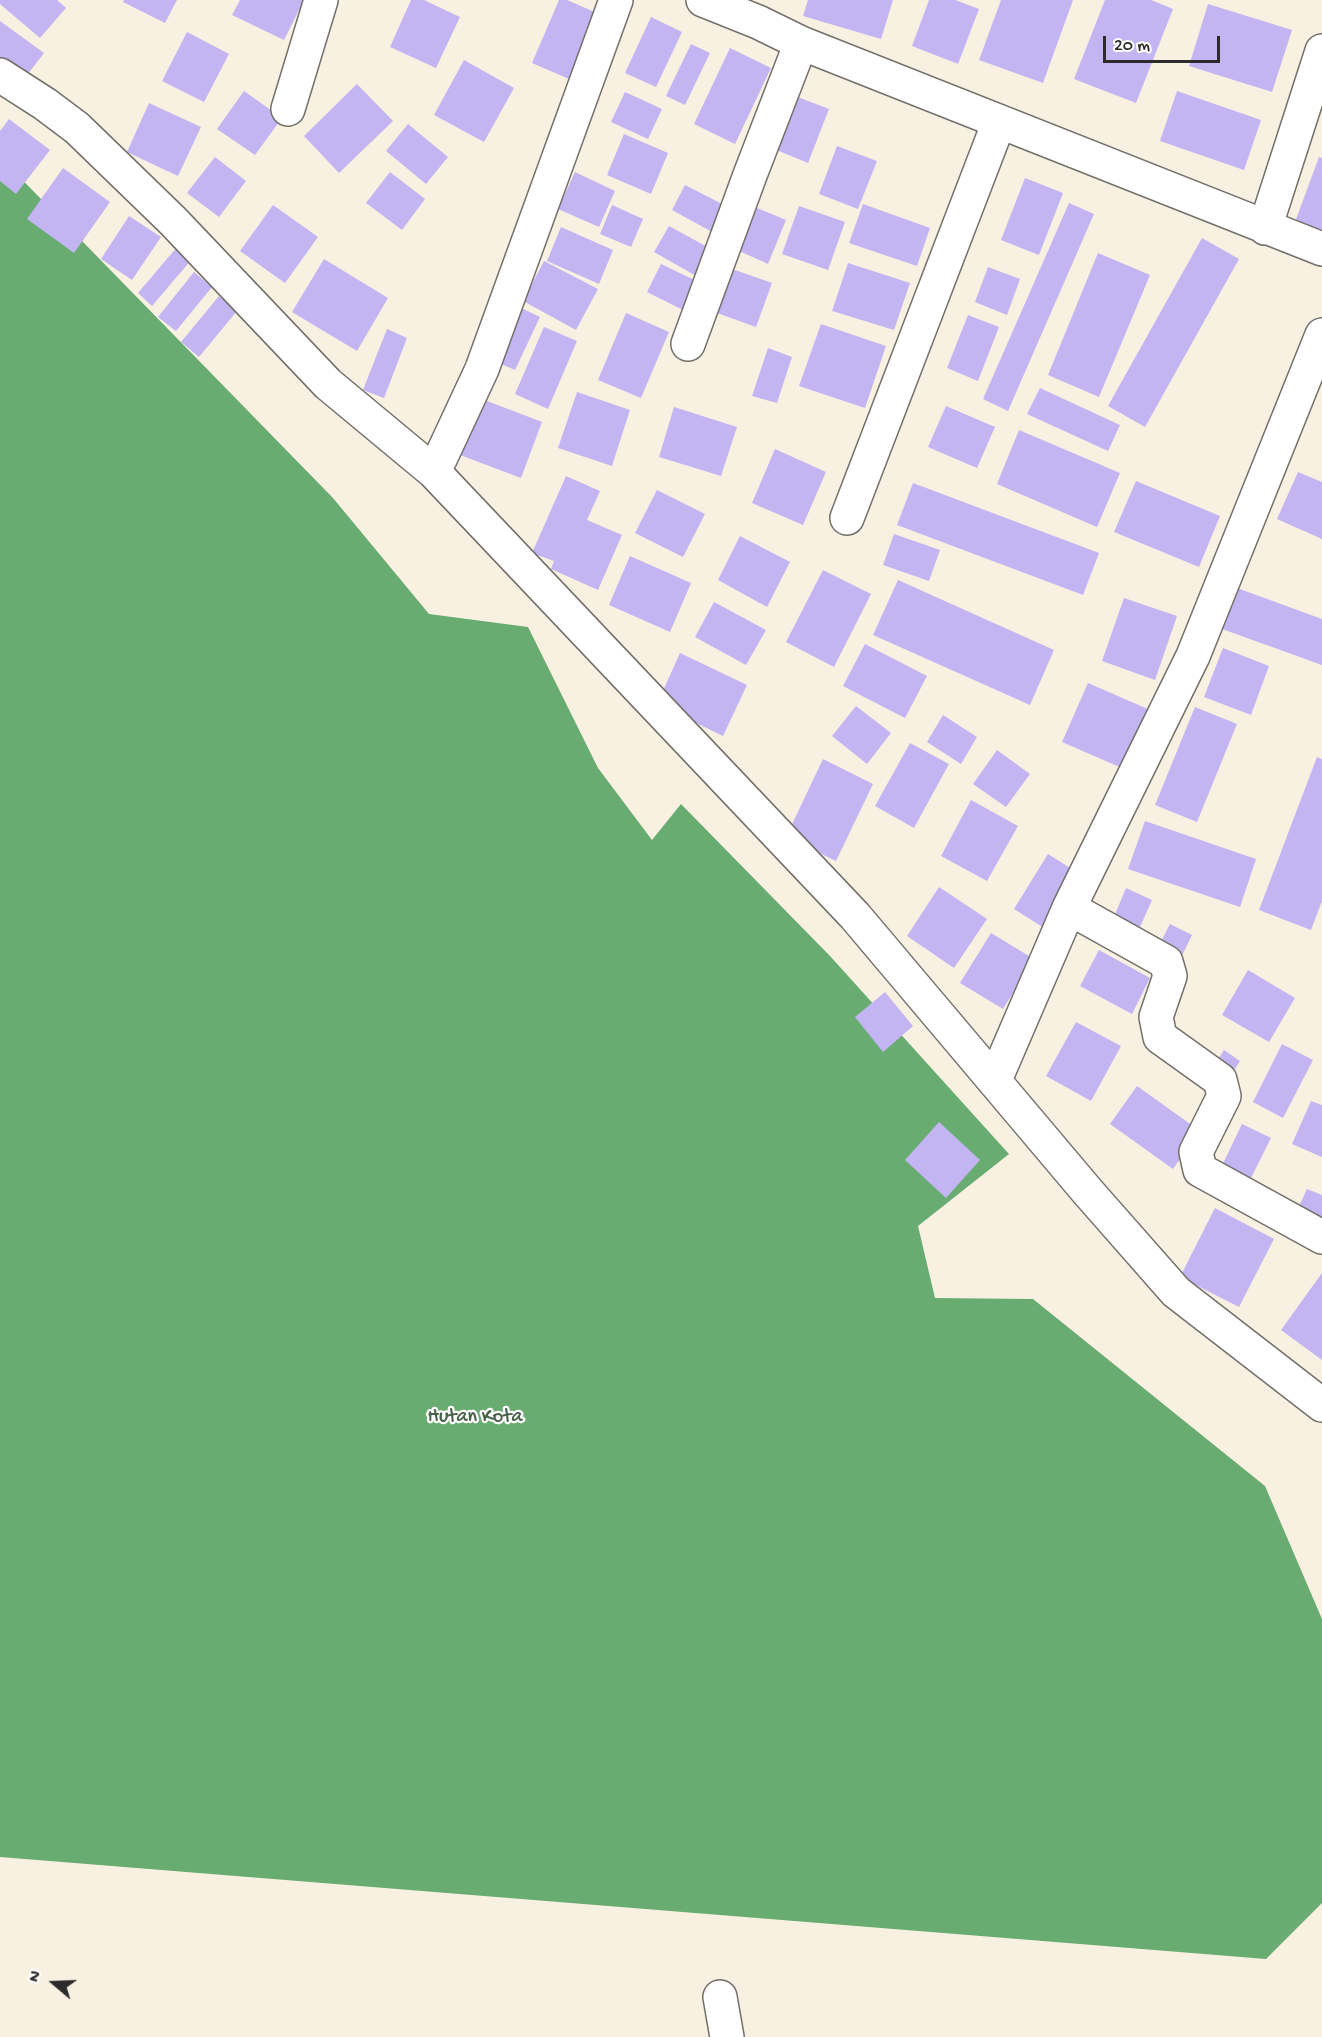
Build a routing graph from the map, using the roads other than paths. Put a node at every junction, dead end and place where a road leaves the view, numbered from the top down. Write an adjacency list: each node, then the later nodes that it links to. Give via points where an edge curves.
1 (321, 0): 8 (street)
2 (616, 0): 14 (street, via 482,369)
3 (703, 0): 4 (street)
4 (762, 11): 5 (street)
5 (801, 43): 9 (street); 13 (street)
6 (1322, 51): 10 (street)
7 (0, 75): 14 (street, via 77,128 173,221 328,384)
8 (288, 109)
9 (999, 122): 10 (street); 15 (street)
10 (1265, 228): 11 (street)
11 (1322, 249)
12 (1322, 335): 16 (street, via 1193,656)
13 (688, 344)
14 (434, 471): 17 (street, via 855,916)
15 (847, 518)
16 (1069, 908): 17 (street); 18 (street, via 1166,962 1170,976 1156,1017 1160,1037 1220,1080 1224,1096 1196,1152 1200,1170)
17 (995, 1080): 19 (street, via 1176,1292)
18 (1322, 1237)
19 (1322, 1405)
20 (720, 1997): 21 (street)
21 (727, 2037)

